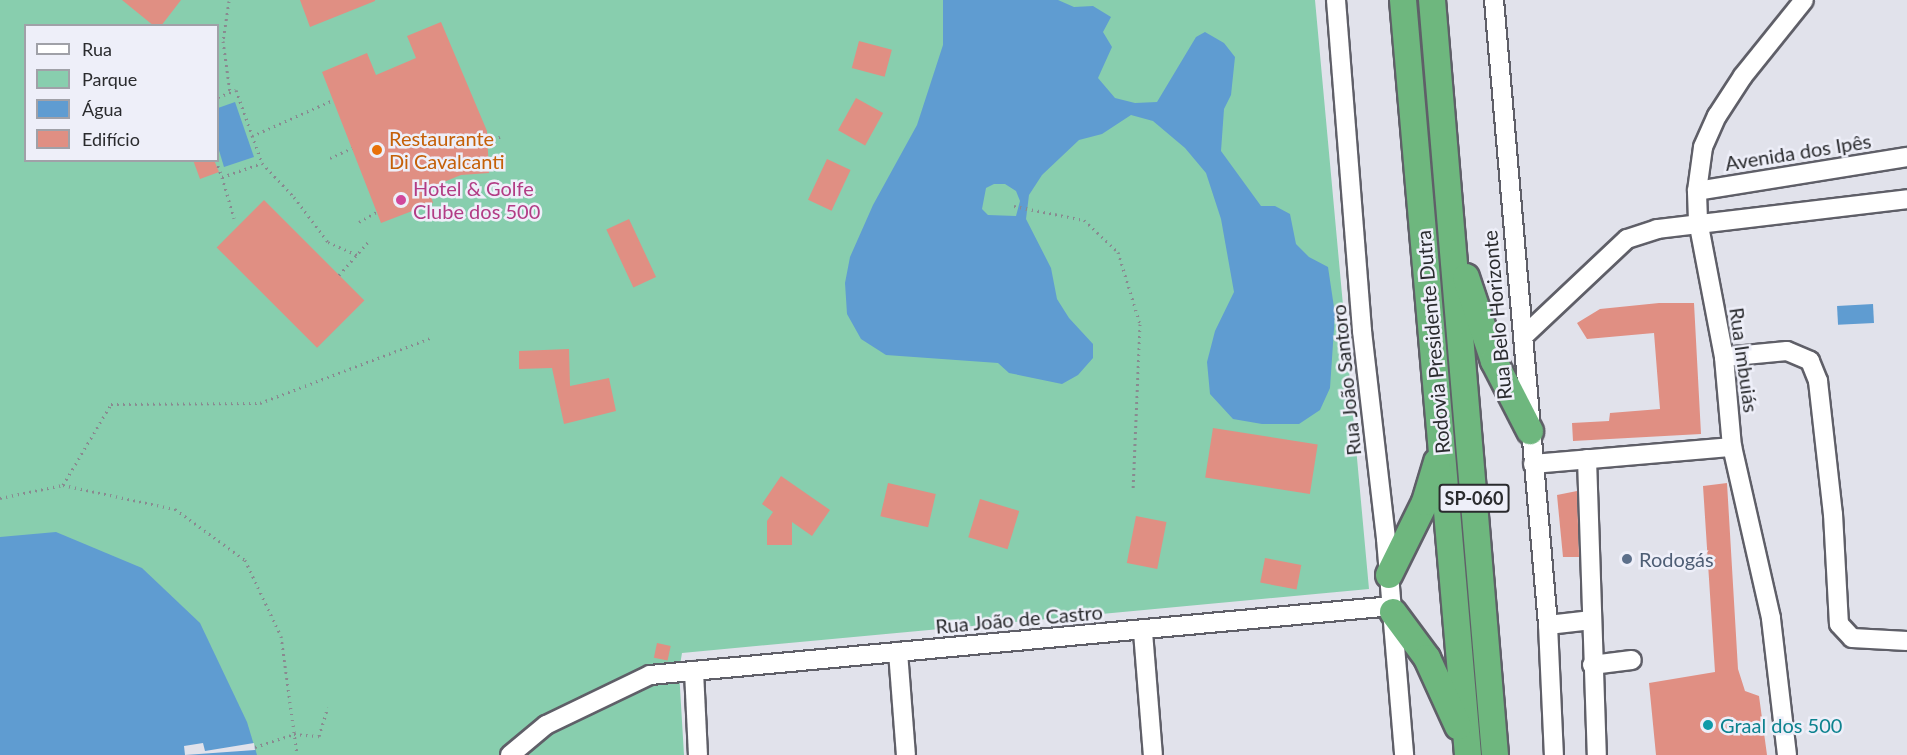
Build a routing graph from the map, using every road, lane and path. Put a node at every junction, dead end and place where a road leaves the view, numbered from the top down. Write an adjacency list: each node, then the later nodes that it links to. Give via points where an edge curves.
1 (1336, 0): 41 (street, Rua João Santoro, via 1362,331)
2 (1403, 0): 34 (highway, Rodovia Presidente Dutra / SP-060)
3 (1432, 0): 27 (highway, Rodovia Presidente Dutra / SP-060)
4 (1494, 0): 30 (street, Rua Belo Horizonte, via 1516,276)
5 (1804, 0): 19 (street, Rua Imbuiás, via 1743,76 1717,116 1703,147)
6 (229, 1): 7 (path, via 223,41)
7 (230, 92): 8 (path); 10 (path, via 236,90)
8 (219, 97)
9 (333, 100): 10 (path)
10 (252, 136): 17 (path)
11 (500, 137): 12 (path)
12 (488, 141)
13 (352, 148): 15 (path)
14 (1907, 157): 19 (street, Avenida dos Ipês)
15 (330, 158)
16 (217, 162): 18 (path)
17 (262, 163): 18 (path); 28 (path, via 328,242)
18 (222, 177): 23 (path)
19 (1697, 191): 24 (street, Rua Imbuiás)
20 (1907, 199): 24 (street)
21 (1014, 207): 39 (path, via 1084,220 1118,252 1140,324)
22 (376, 212): 25 (path)
23 (234, 218)
24 (1698, 221): 30 (street, via 1627,239); 32 (street, Rua Imbuiás)
25 (359, 222)
26 (368, 242): 28 (path)
27 (1453, 242): 33 (highway, via 1494,361); 61 (highway, Rodovia Presidente Dutra / SP-060)
28 (360, 256): 29 (path)
29 (339, 275)
30 (1525, 335): 33 (street, Rua Belo Horizonte)
31 (430, 338): 38 (path, via 260,403 111,404)
32 (1724, 357): 35 (street, Rua Imbuiás); 46 (street, via 1787,351 1810,361 1820,392 1842,630 1863,641)
33 (1530, 431): 37 (street, Rua Belo Horizonte)
34 (1442, 444): 41 (highway, via 1425,502); 54 (highway, Rodovia Presidente Dutra / SP-060)
35 (1732, 447): 36 (street); 64 (street, Rua Imbuiás, via 1771,618)
36 (1587, 459): 37 (street); 43 (street)
37 (1533, 464): 44 (street, Rua Belo Horizonte)
38 (63, 485): 40 (path); 52 (path, via 174,509 244,560 281,636)
39 (1133, 489)
40 (0, 498)
41 (1389, 574): 42 (street, Rua João Santoro)
42 (1392, 609): 45 (street, Rua João de Castro); 54 (highway, via 1427,658); 60 (street, Rua João Santoro)
43 (1592, 620): 44 (street); 49 (street)
44 (1548, 625): 62 (street, Rua Belo Horizonte)
45 (1143, 632): 47 (street, Rua João de Castro); 59 (street)
46 (1907, 641)
47 (898, 652): 50 (street, Rua João de Castro); 58 (street)
48 (1632, 660): 49 (street)
49 (1592, 665): 63 (street)
50 (694, 671): 56 (street, Rua João de Castro, via 650,675 546,725); 57 (street)
51 (328, 707): 52 (path, via 319,736)
52 (294, 734): 53 (path); 55 (path)
53 (255, 747)
54 (1468, 753)
55 (297, 755)
56 (510, 755)
57 (698, 755)
58 (906, 755)
59 (1153, 755)
60 (1404, 755)
61 (1495, 755)
62 (1554, 755)
63 (1597, 755)
64 (1787, 755)

